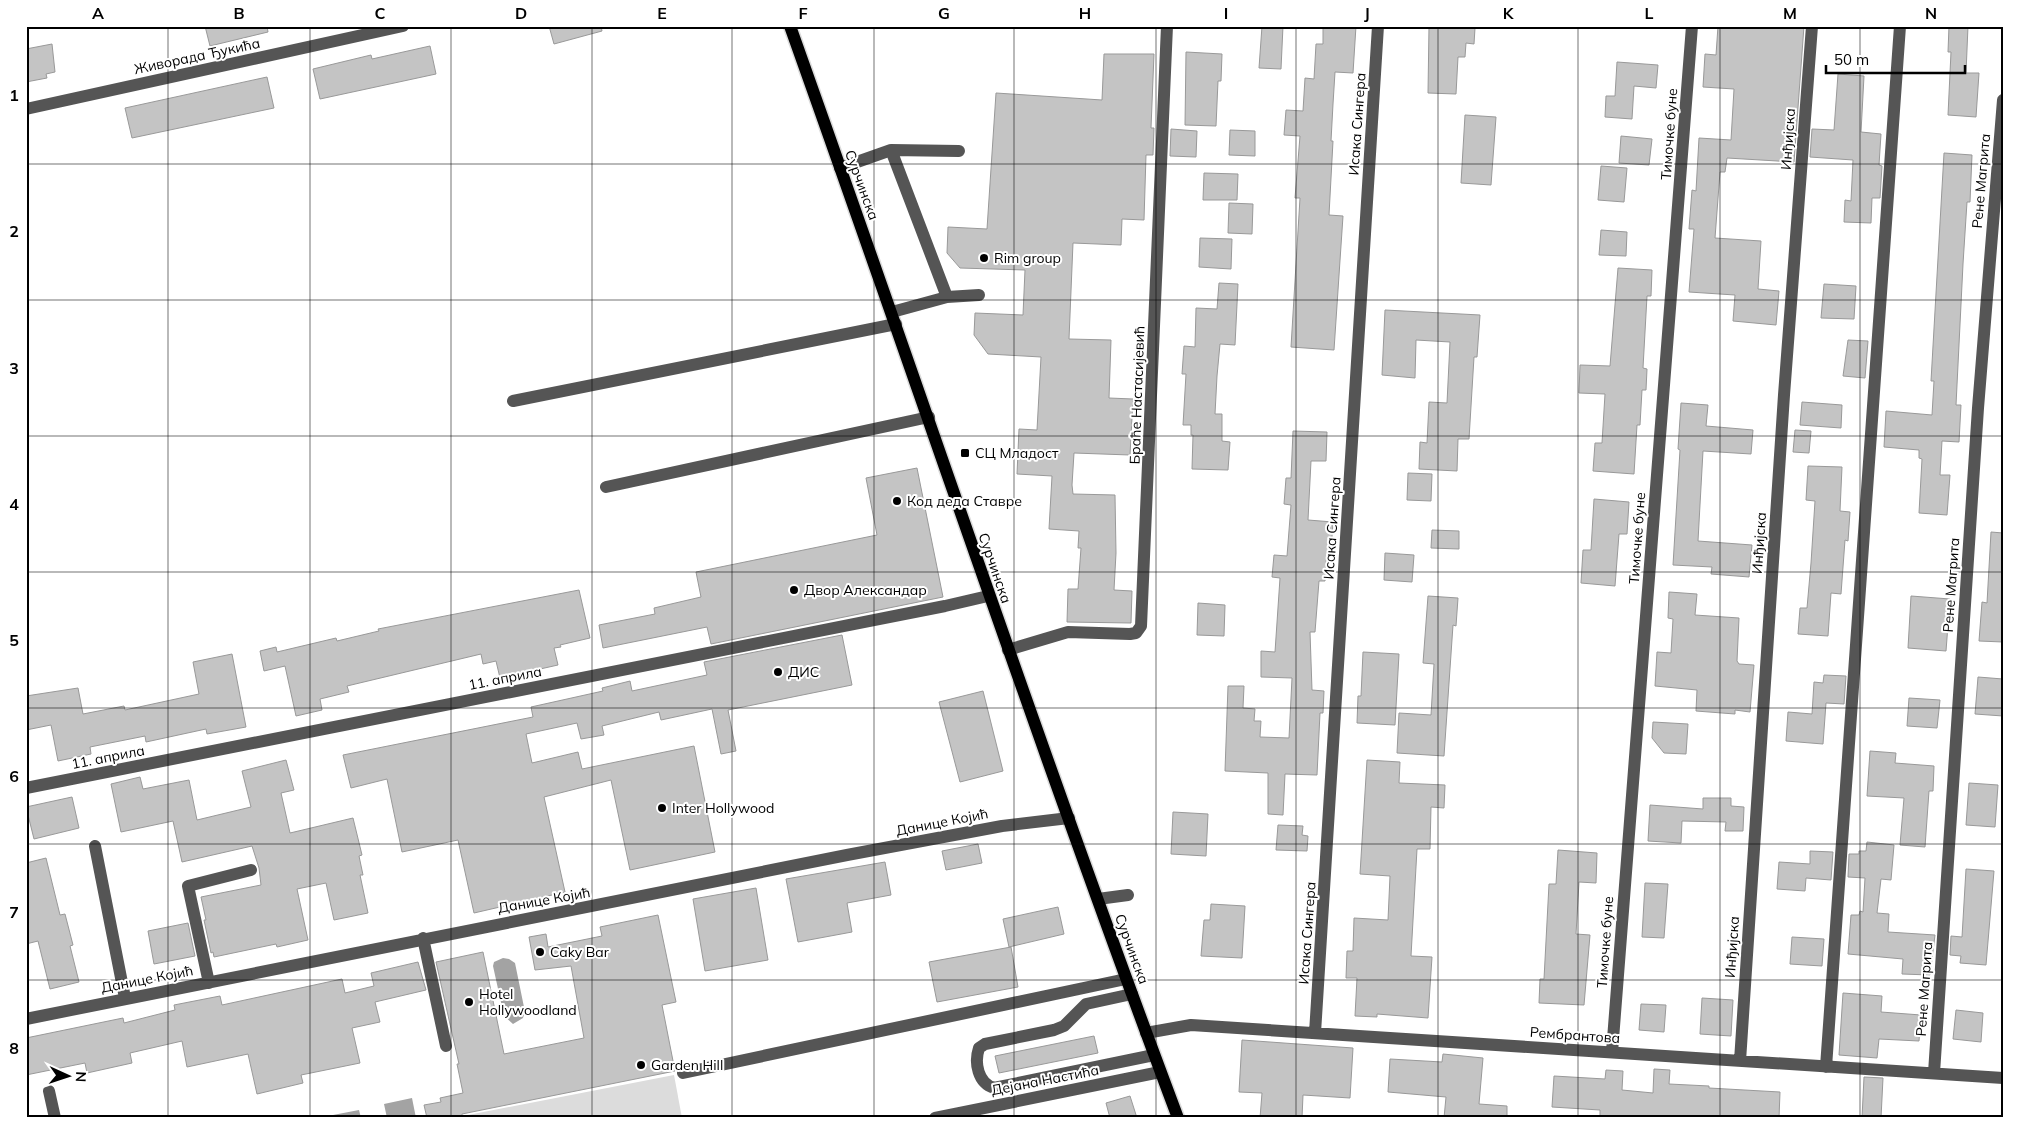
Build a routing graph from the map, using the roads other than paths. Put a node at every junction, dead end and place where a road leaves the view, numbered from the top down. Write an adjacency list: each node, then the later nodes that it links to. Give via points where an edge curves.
1 (404, 26): 9 (street, Живорада Ђукића)
2 (790, 26): 12 (main road, Сурчинска)
3 (1167, 26): 20 (street, Браће Настасијевић, via 1141,626 1130,634 1068,632)
4 (1378, 26): 33 (street, Исака Сингера)
5 (1692, 26): 36 (street, Тимочке буне)
6 (1812, 26): 38 (street, Инђијска)
7 (1900, 26): 39 (street)
8 (2003, 100): 42 (street, Рене Магрита, via 1978,408)
9 (26, 109)
10 (891, 150): 11 (street); 12 (street); 14 (street)
11 (959, 151)
12 (840, 168): 15 (main road, Сурчинска)
13 (979, 295): 14 (street)
14 (947, 297): 15 (street)
15 (894, 318): 16 (street); 17 (main road, Сурчинска)
16 (512, 401)
17 (929, 417): 18 (street); 19 (main road, Сурчинска)
18 (606, 487)
19 (988, 596): 20 (main road, Сурчинска); 21 (street, 11. априла)
20 (1008, 650): 22 (main road, Сурчинска)
21 (26, 788)
22 (1069, 818): 26 (main road, Сурчинска); 27 (street, Данице Којић, via 961,833)
23 (95, 846): 31 (street)
24 (251, 870): 29 (street, via 188,886)
25 (1128, 896): 26 (street)
26 (1098, 899): 28 (main road, Сурчинска)
27 (423, 938): 29 (street, Данице Којић); 35 (street)
28 (1126, 979): 30 (main road, Сурчинска); 41 (street)
29 (209, 983): 31 (street, Данице Којић)
30 (1132, 994): 34 (main road, Сурчинска); 37 (street, via 1086,1004 1064,1026 1054,1030 985,1044 979,1048 976,1058 982,1080 986,1086 994,1088)
31 (125, 998): 32 (street, Данице Којић)
32 (26, 1019)
33 (1315, 1032): 34 (street, Рембрантова, via 1191,1025); 36 (street, Рембрантова)
34 (1146, 1033): 37 (main road, Сурчинска)
35 (446, 1046)
36 (1612, 1052): 38 (street, Рембрантова)
37 (1154, 1055): 40 (main road, Сурчинска)
38 (1740, 1061): 39 (street, Рембрантова)
39 (1826, 1067): 42 (street, Рембрантова)
40 (1160, 1072): 46 (street, Дејана Настића); 47 (main road, Сурчинска)
41 (683, 1073)
42 (1934, 1073): 43 (street, Рембрантова)
43 (2003, 1078)
44 (48, 1091): 45 (street)
45 (54, 1118)
46 (935, 1118)
47 (1178, 1118)

